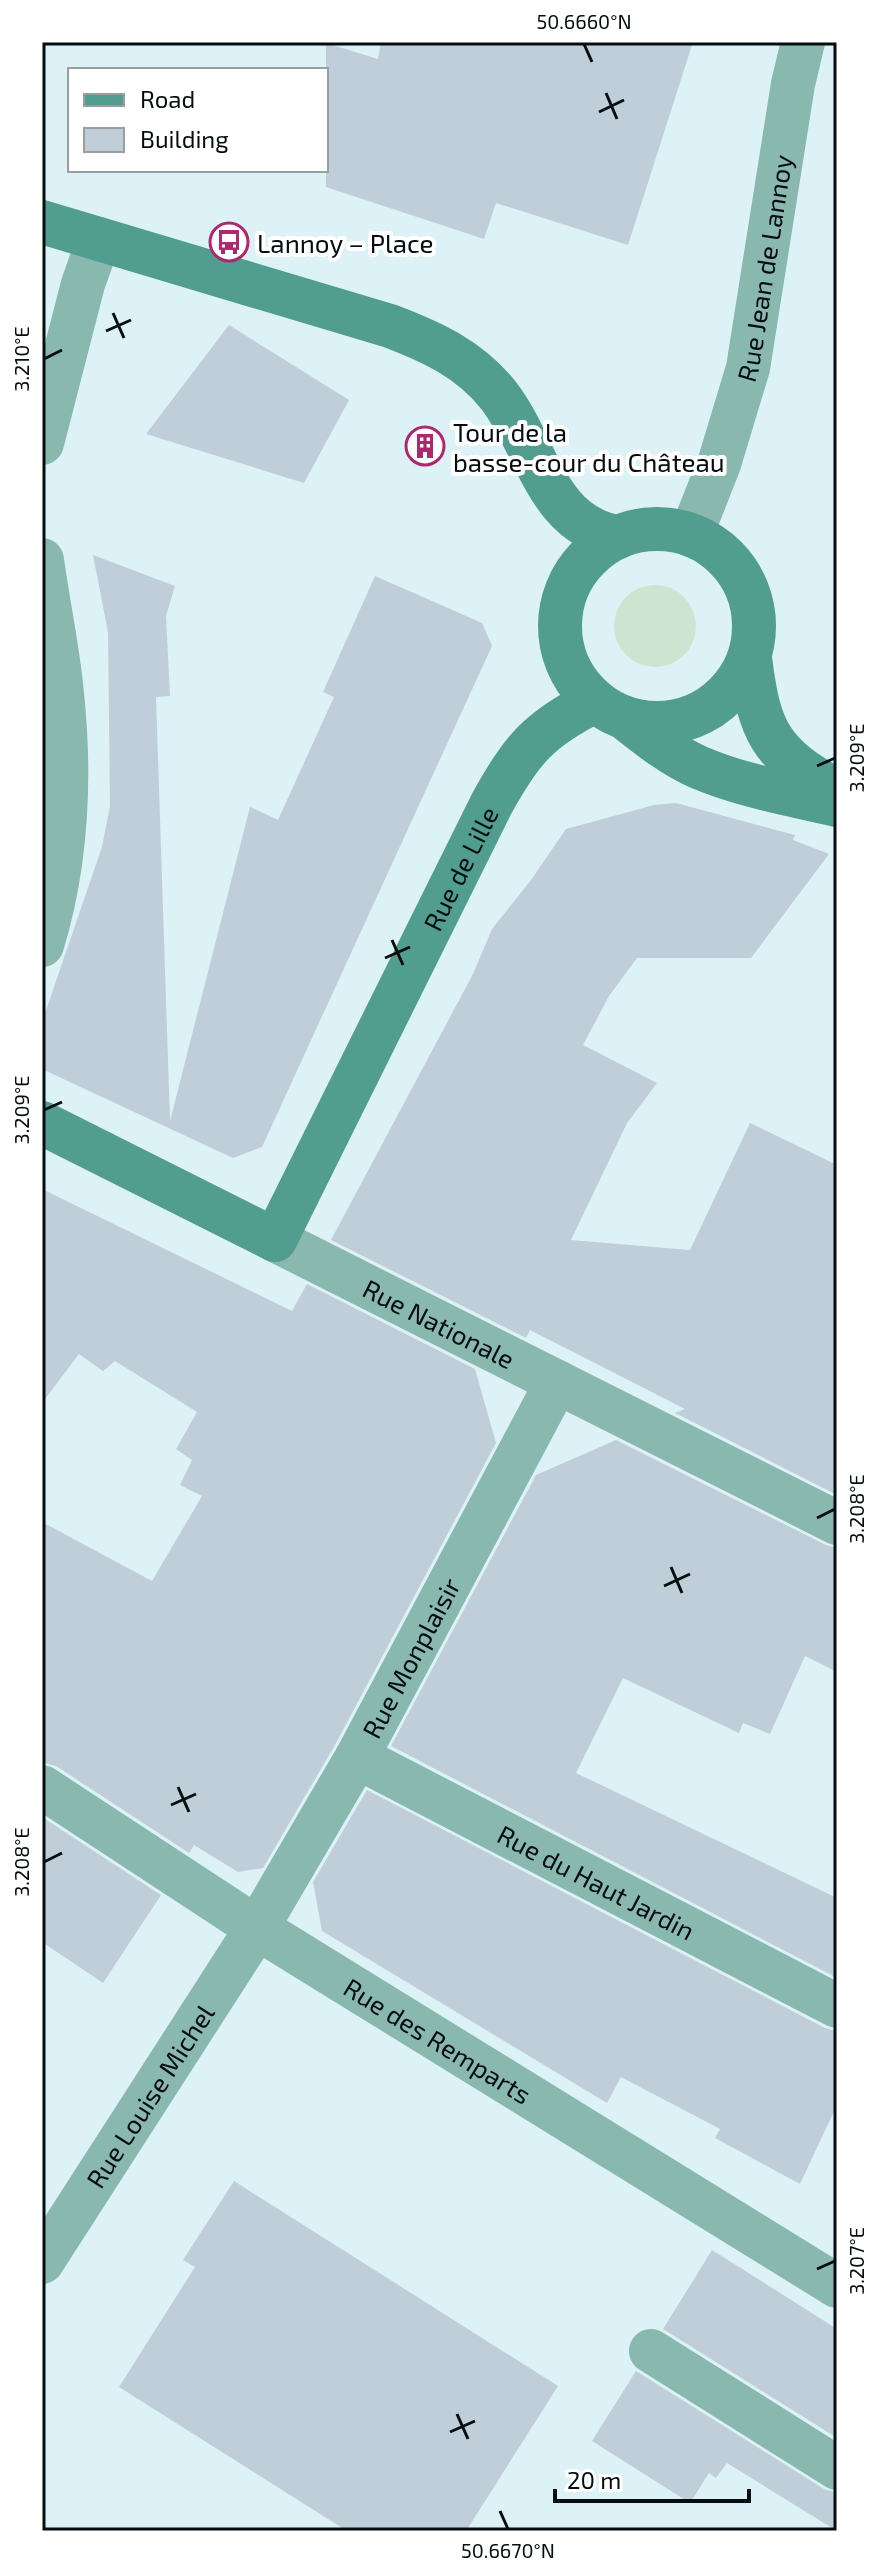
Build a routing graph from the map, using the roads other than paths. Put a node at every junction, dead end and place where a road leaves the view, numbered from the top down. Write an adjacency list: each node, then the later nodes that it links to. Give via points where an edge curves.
1 (803, 42): 5 (street, Rue Jean de Lannoy, via 748,368)
2 (42, 222): 3 (main road)
3 (99, 239): 4 (street); 6 (main road, via 390,326 454,354 498,394 569,514 597,532)
4 (42, 443)
5 (691, 535): 6 (main road, via 660,528); 8 (main road, via 720,551 741,577 753,608)
6 (618, 537): 9 (main road, via 573,577 562,605 560,635 576,678)
7 (42, 560): 12 (street, via 62,694 67,792 55,903)
8 (750, 658): 9 (main road, via 733,687 692,717 659,724); 10 (main road, via 765,730 782,754)
9 (610, 710): 11 (main road, via 698,766); 14 (main road, Rue de Lille, via 551,726 510,771)
10 (837, 791)
11 (837, 805)
12 (42, 945)
13 (42, 1123): 14 (main road, Rue Nationale)
14 (275, 1240): 15 (street, Rue Nationale)
15 (557, 1382): 16 (street, Rue Nationale); 17 (street, Rue Monplaisir)
16 (837, 1523)
17 (357, 1757): 19 (street, Rue Monplaisir); 20 (street, Rue du Haut Jardin)
18 (42, 1787): 19 (street, Rue des Remparts)
19 (257, 1928): 21 (street, Rue Louise Michel); 22 (street, Rue des Remparts)
20 (837, 2006)
21 (42, 2262)
22 (837, 2286)
23 (651, 2351): 24 (street)
24 (837, 2468)

